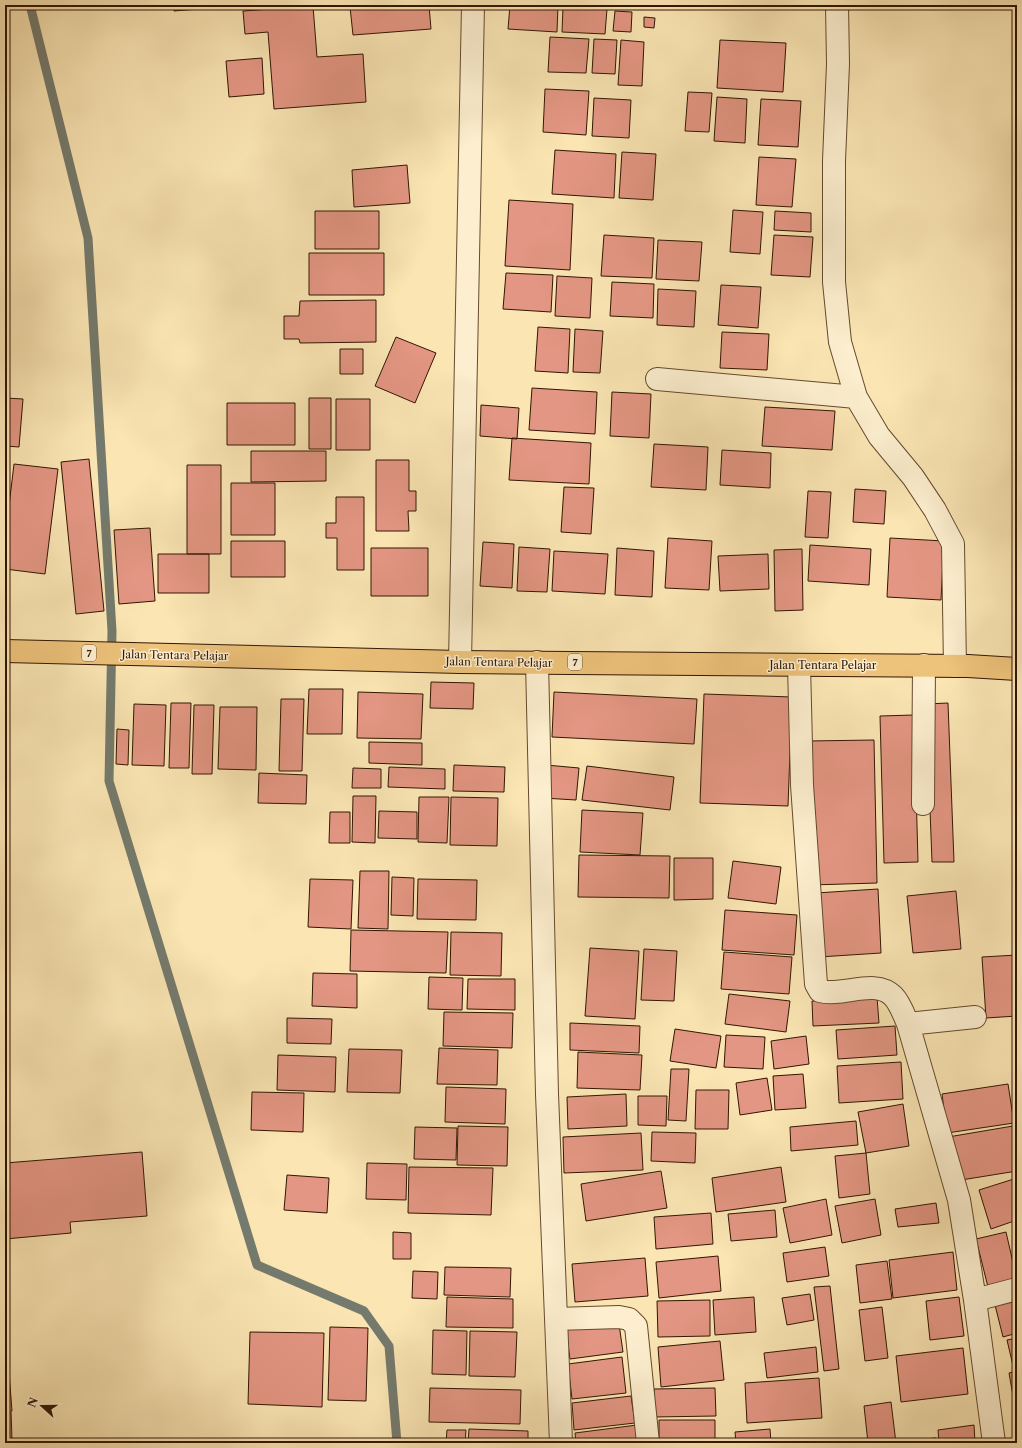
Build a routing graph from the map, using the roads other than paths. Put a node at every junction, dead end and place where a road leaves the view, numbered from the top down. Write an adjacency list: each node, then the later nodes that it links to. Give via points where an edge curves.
1 (473, 5): 6 (street)
2 (838, 5): 4 (street, via 834,282 840,342)
3 (657, 379): 4 (street)
4 (856, 397): 10 (street, via 878,436 918,484 953,544)
5 (5, 651): 6 (highway, Jalan Tentara Pelajar / 7)
6 (460, 662): 7 (highway, Jalan Tentara Pelajar / 7)
7 (537, 662): 8 (highway, Jalan Tentara Pelajar / 7); 17 (street, via 547,1094)
8 (799, 665): 9 (highway, Jalan Tentara Pelajar / 7); 14 (street, via 802,785 816,984 820,991 829,993 872,988 886,990 894,997)
9 (924, 665): 10 (highway, Jalan Tentara Pelajar / 7); 12 (street)
10 (955, 666): 11 (highway, Jalan Tentara Pelajar / 7)
11 (1017, 669)
12 (923, 804)
13 (975, 1017): 14 (street)
14 (908, 1024): 16 (street, via 959,1200)
15 (1017, 1290): 16 (street)
16 (975, 1300): 20 (street)
17 (556, 1319): 18 (street); 19 (street, via 619,1317 629,1319 636,1326)
18 (561, 1443)
19 (648, 1443)
20 (994, 1443)

